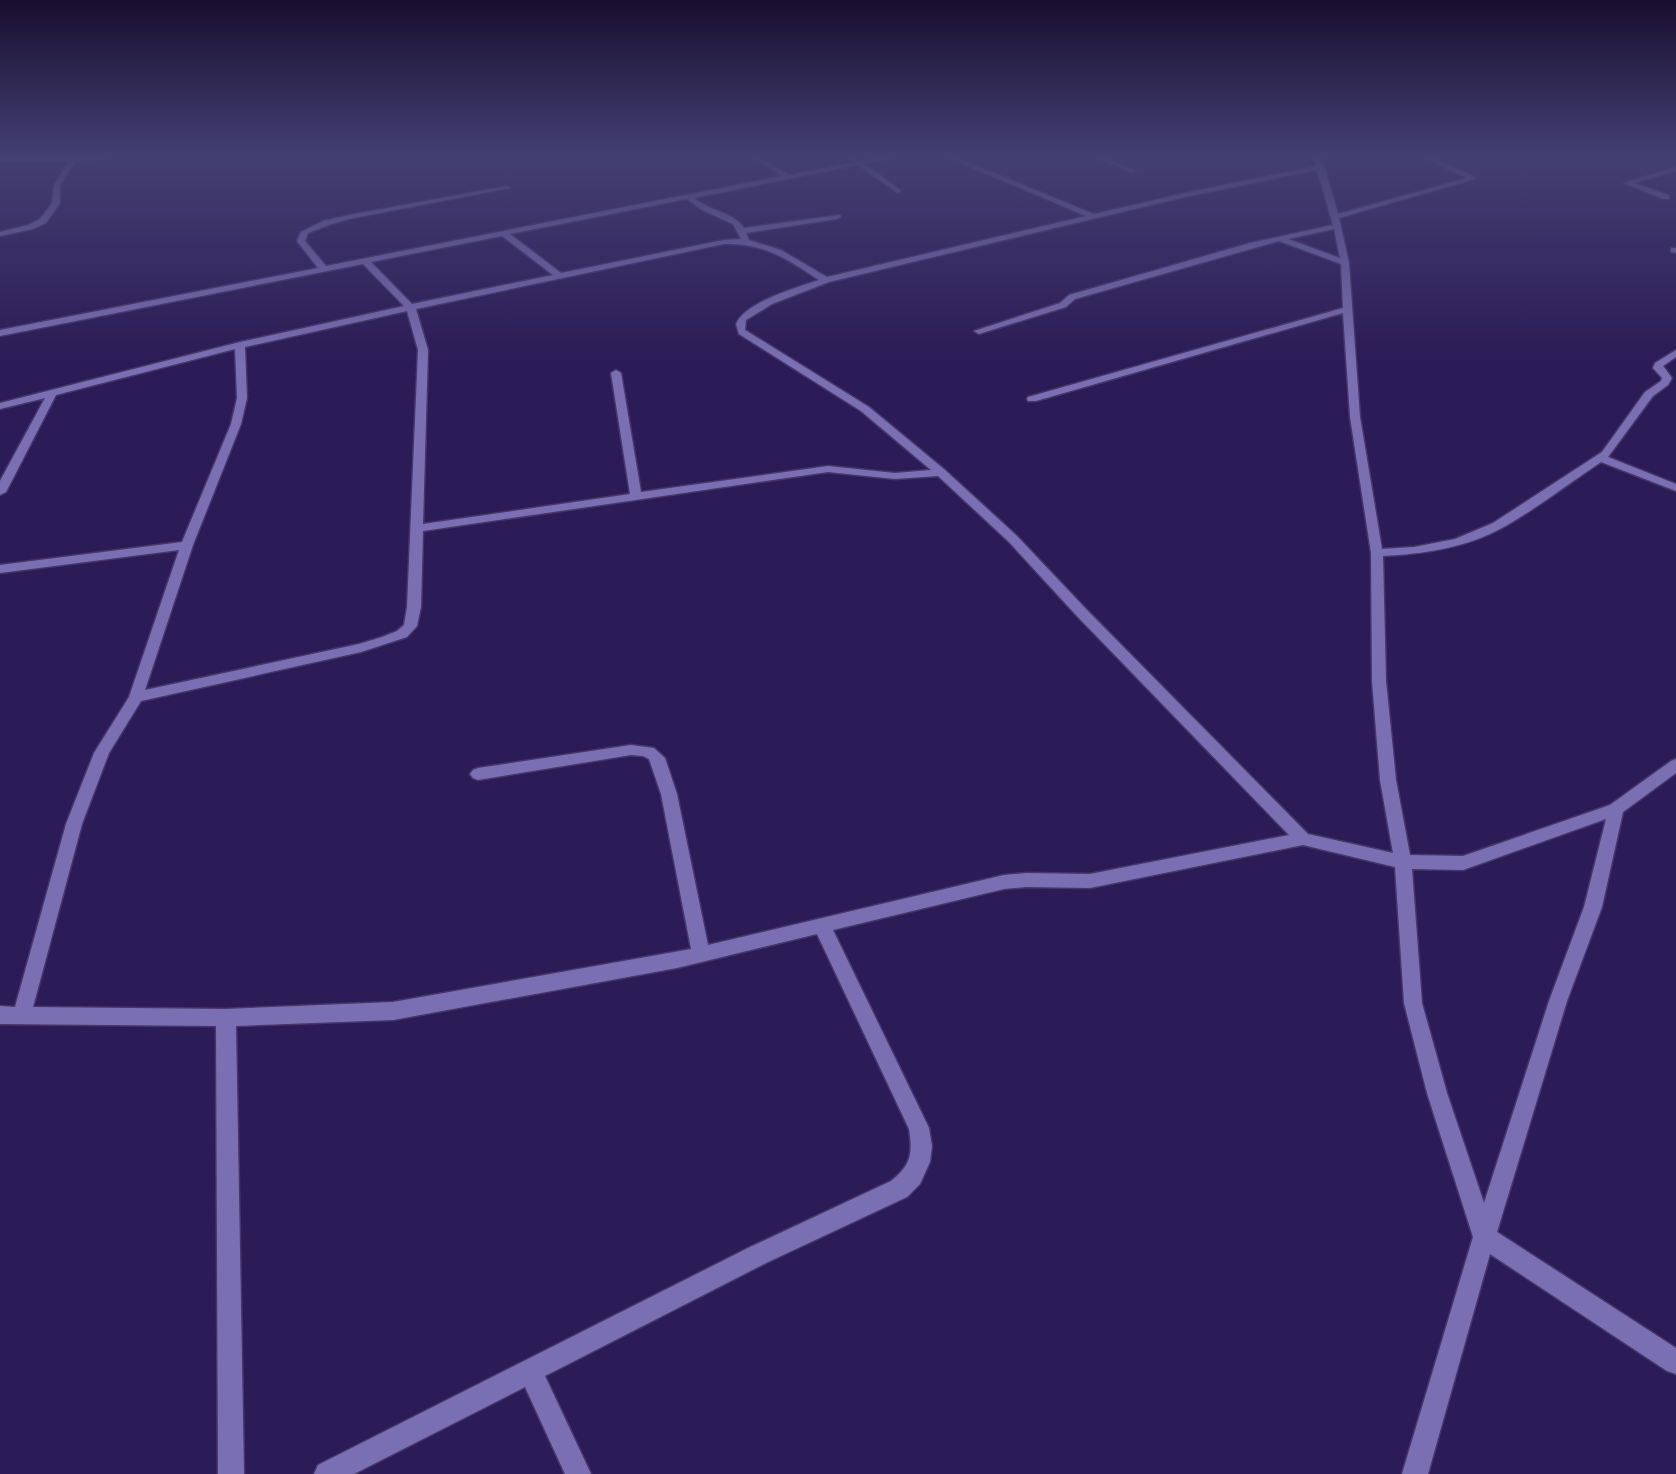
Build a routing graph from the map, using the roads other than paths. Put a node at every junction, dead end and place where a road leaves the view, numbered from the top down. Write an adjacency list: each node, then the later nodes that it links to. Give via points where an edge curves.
1 (37, 224): 10 (street)
2 (328, 224): 15 (street, via 306,232 301,241)
3 (549, 224): 9 (street)
4 (738, 224): 11 (street)
5 (803, 224): 11 (street)
6 (1060, 224): 17 (street)
7 (1331, 224): 12 (street)
8 (1337, 224): 14 (street)
9 (503, 233): 13 (street); 16 (street)
10 (0, 234)
11 (743, 236): 16 (street); 17 (street, via 769,246)
12 (1280, 239): 14 (street); 20 (street, via 1072,297 1057,307)
13 (364, 260): 15 (street); 18 (street)
14 (1345, 263): 19 (street)
15 (323, 268): 21 (street)
16 (559, 276): 18 (street)
17 (826, 280): 29 (street, via 747,314 740,322 740,330 865,409)
18 (411, 308): 22 (street); 33 (street, via 423,350)
19 (1347, 309): 26 (street); 35 (street, via 1355,417)
20 (979, 331)
21 (0, 333)
22 (240, 345): 25 (street); 34 (street, via 242,398 236,424)
23 (1676, 353): 28 (street, via 1658,365 1667,378 1664,383 1649,394)
24 (616, 373): 32 (street)
25 (52, 394): 27 (street); 31 (street)
26 (1032, 399)
27 (0, 406)
28 (1600, 458): 30 (street); 35 (street, via 1497,526 1458,542 1414,551)
29 (941, 472): 32 (street, via 895,476 828,469); 41 (street, via 1013,539)
30 (1676, 488)
31 (0, 492)
32 (636, 497): 33 (street)
33 (417, 528): 37 (street, via 414,607 410,626 402,634 361,648)
34 (187, 544): 36 (street); 37 (street)
35 (1377, 553): 42 (street, via 1379,681 1388,780)
36 (0, 569)
37 (136, 698): 45 (street, via 102,753 74,824)
38 (1676, 765): 40 (street)
39 (478, 774): 44 (street, via 631,750 653,754 669,794)
40 (1616, 809): 42 (street, via 1463,863); 48 (street, via 1593,907 1558,1001)
41 (1302, 839): 42 (street); 43 (street, via 1090,881 1023,878)
42 (1403, 862): 48 (street, via 1413,1003 1437,1093)
43 (822, 927): 44 (street); 50 (street, via 919,1128 923,1146 915,1172 899,1189 758,1255)
44 (701, 954): 47 (street, via 394,1011)
45 (22, 1014): 46 (street); 47 (street)
46 (0, 1015)
47 (226, 1018): 51 (street)
48 (1484, 1237): 49 (street); 54 (street)
49 (1676, 1362)
50 (530, 1371): 52 (street); 53 (street)
51 (231, 1474)
52 (328, 1474)
53 (578, 1474)
54 (1416, 1474)

